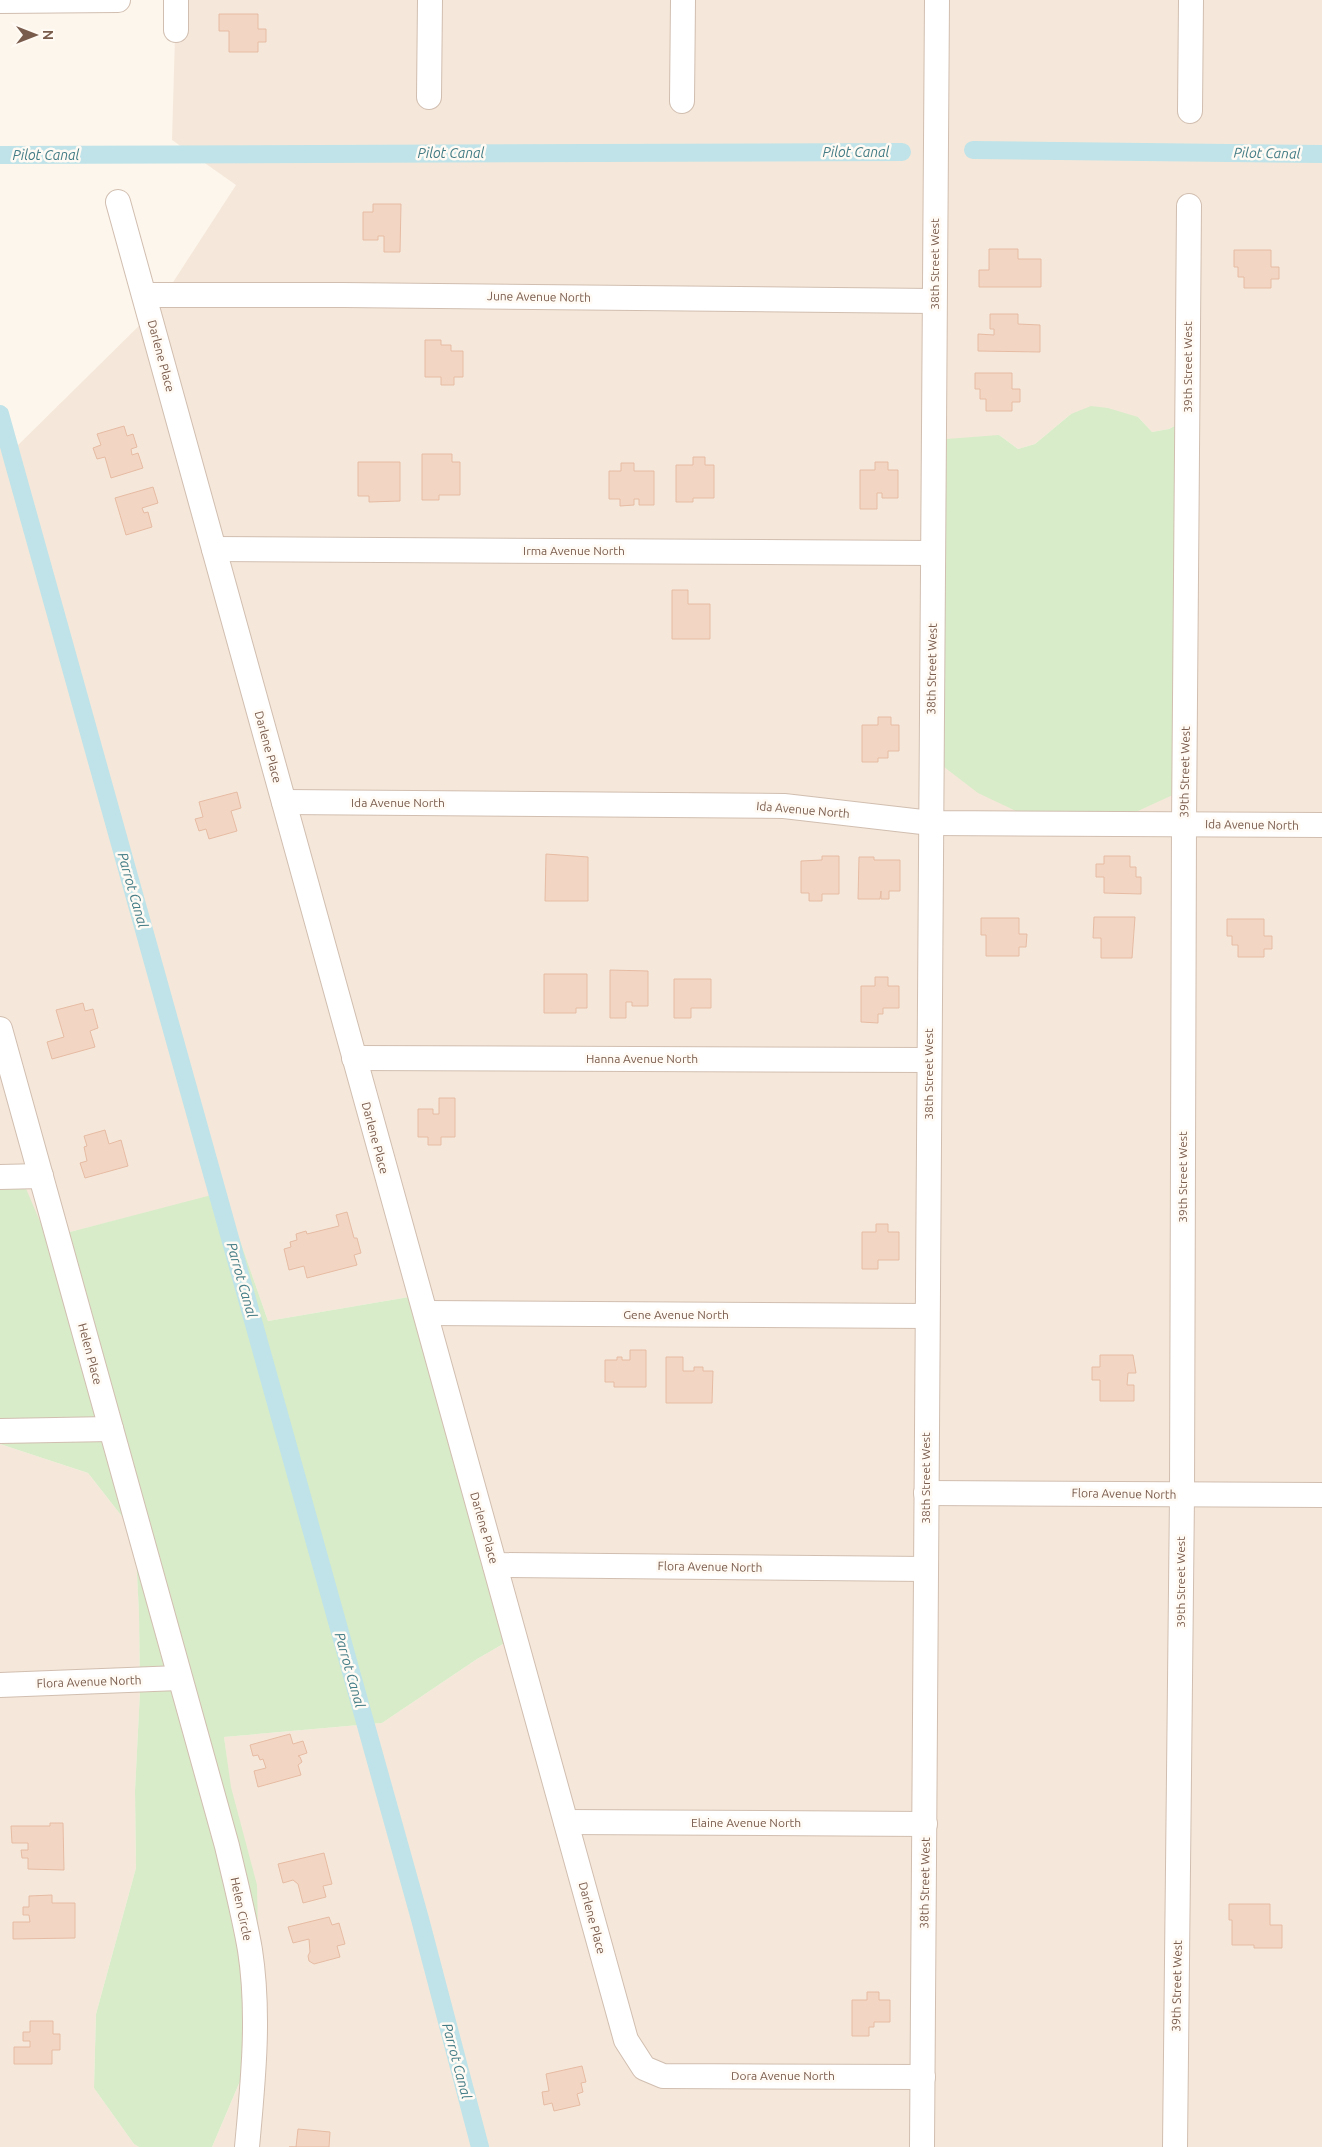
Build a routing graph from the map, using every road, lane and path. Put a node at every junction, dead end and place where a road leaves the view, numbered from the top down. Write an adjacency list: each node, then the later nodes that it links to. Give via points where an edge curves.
1 (118, 0): 7 (street)
2 (176, 0): 8 (street)
3 (430, 0): 9 (street)
4 (683, 0): 10 (street)
5 (937, 0): 15 (street, 38th Street West)
6 (1191, 0): 11 (street)
7 (0, 1)
8 (176, 30)
9 (429, 97)
10 (682, 101)
11 (1190, 111)
12 (118, 202): 14 (street, Darlene Place)
13 (1190, 206): 20 (street, 39th Street West)
14 (145, 295): 15 (street, June Avenue North); 16 (street, Darlene Place)
15 (934, 301): 17 (street, 38th Street West)
16 (214, 549): 17 (street, Irma Avenue North); 18 (street, Darlene Place)
17 (933, 553): 19 (street, 38th Street West)
18 (284, 802): 19 (street, Ida Avenue North, via 784,806); 23 (street, Darlene Place)
19 (931, 823): 20 (street, Ida Avenue North); 24 (street, 38th Street West)
20 (1184, 824): 21 (street, Ida Avenue North); 32 (street, 39th Street West)
21 (1322, 825)
22 (0, 1029): 25 (street, Helen Place)
23 (354, 1058): 24 (street, Hanna Avenue North); 27 (street, Darlene Place)
24 (929, 1060): 28 (street, 38th Street West)
25 (41, 1176): 26 (street); 29 (street, Helen Place)
26 (0, 1177)
27 (426, 1314): 28 (street, Gene Avenue North); 34 (street, Darlene Place)
28 (927, 1316): 31 (street, 38th Street West)
29 (111, 1429): 30 (street); 36 (street, Helen Place)
30 (0, 1432)
31 (926, 1493): 32 (street, Flora Avenue North); 35 (street, 38th Street West)
32 (1182, 1495): 33 (street, Flora Avenue North); 44 (street, 39th Street West)
33 (1322, 1495)
34 (495, 1565): 35 (street, Flora Avenue North); 38 (street, Darlene Place)
35 (926, 1569): 39 (street, 38th Street West)
36 (179, 1678): 37 (street, Flora Avenue North); 42 (street, Helen Circle, via 227,1846 250,1951 254,2059)
37 (0, 1685)
38 (566, 1822): 39 (street, Elaine Avenue North); 40 (street, Darlene Place, via 626,2040)
39 (925, 1824): 41 (street, 38th Street West)
40 (644, 2068): 41 (street, Dora Avenue North, via 663,2076)
41 (922, 2077): 43 (street, 38th Street West)
42 (247, 2147)
43 (922, 2147)
44 (1175, 2147)

